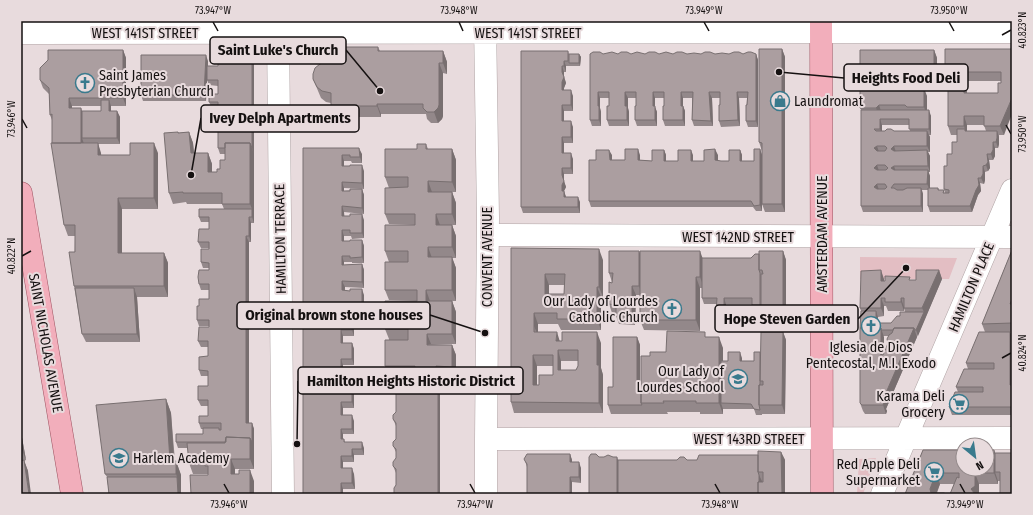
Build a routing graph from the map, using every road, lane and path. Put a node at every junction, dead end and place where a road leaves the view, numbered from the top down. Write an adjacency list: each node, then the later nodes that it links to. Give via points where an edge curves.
1 (485, 27): 2 (street, WEST 141ST STREET); 5 (street, WEST 141ST STREET); 8 (street, CONVENT AVENUE)
2 (821, 27): 3 (street, WEST 141ST STREET); 9 (main road, AMSTERDAM AVENUE)
3 (1012, 32)
4 (21, 33): 5 (street, WEST 141ST STREET)
5 (278, 33): 16 (street, HAMILTON TERRACE)
6 (1012, 190): 10 (street, HAMILTON PLACE)
7 (21, 193): 15 (main road, SAINT NICHOLAS AVENUE)
8 (488, 235): 9 (street, WEST 142ND STREET); 14 (street, CONVENT AVENUE)
9 (822, 237): 10 (street, WEST 142ND STREET); 11 (main road, AMSTERDAM AVENUE)
10 (1002, 237): 12 (street, HAMILTON PLACE)
11 (822, 438): 12 (street, WEST 143RD STREET); 14 (street, WEST 143RD STREET); 18 (main road, AMSTERDAM AVENUE)
12 (906, 438): 13 (street, WEST 143RD STREET); 19 (street, HAMILTON PLACE)
13 (1012, 438)
14 (486, 439): 17 (street, CONVENT AVENUE)
15 (72, 494)
16 (283, 494)
17 (486, 494)
18 (822, 494)
19 (882, 494)

